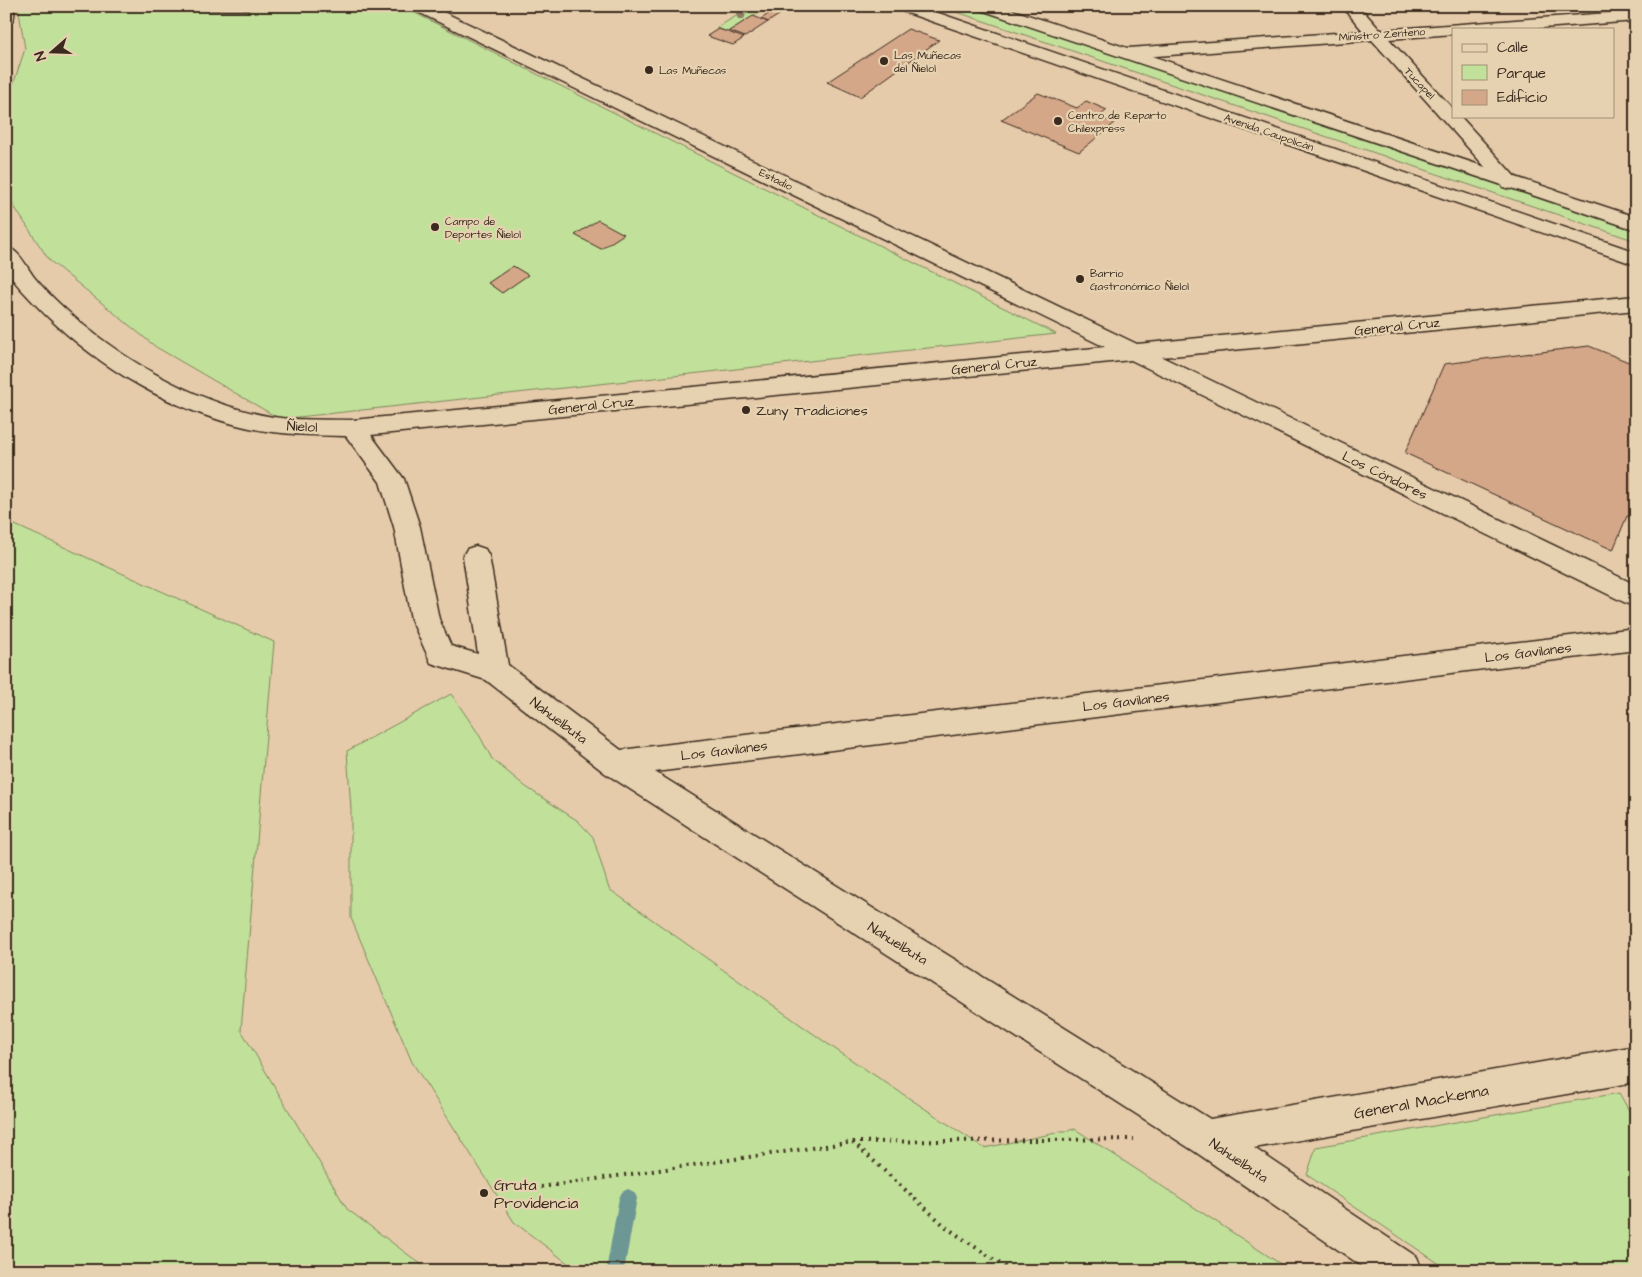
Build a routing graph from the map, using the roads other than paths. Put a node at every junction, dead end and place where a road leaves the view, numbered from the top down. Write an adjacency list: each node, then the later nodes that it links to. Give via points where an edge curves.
1 (209, 6): 2 (lane)
2 (248, 6)
3 (418, 6): 20 (street, Estadio)
4 (902, 6): 13 (street, Avenida Caupolicán)
5 (984, 6): 14 (street)
6 (1350, 6): 12 (street, Tucapel)
7 (6, 10): 9 (street)
8 (1636, 16): 10 (street, Ministro Zenteno)
9 (6, 18)
10 (1462, 28)
11 (1452, 29): 12 (street, Ministro Zenteno)
12 (1375, 34): 14 (street, Ministro Zenteno); 15 (street, Tucapel)
13 (1033, 50): 14 (street, Ministro Zenteno, via 1084,56); 18 (street, Avenida Caupolicán)
14 (1129, 53): 15 (street)
15 (1510, 183): 16 (street)
16 (1636, 224)
17 (6, 254): 21 (street, Ñielol, via 38,296 106,352 144,377 203,406 273,425)
18 (1636, 259)
19 (1636, 303): 20 (street, General Cruz)
20 (1134, 352): 21 (street, General Cruz); 23 (street, Los Cóndores)
21 (353, 428): 25 (street, via 392,479 407,527 425,619 441,655)
22 (476, 556): 25 (street)
23 (1636, 597)
24 (1636, 639): 26 (street, Los Gavilanes)
25 (495, 671): 26 (street, Nahuelbuta)
26 (616, 764): 28 (street, Nahuelbuta)
27 (1636, 1064): 28 (street, General Mackenna)
28 (1207, 1138): 29 (street, Nahuelbuta)
29 (1403, 1271)

